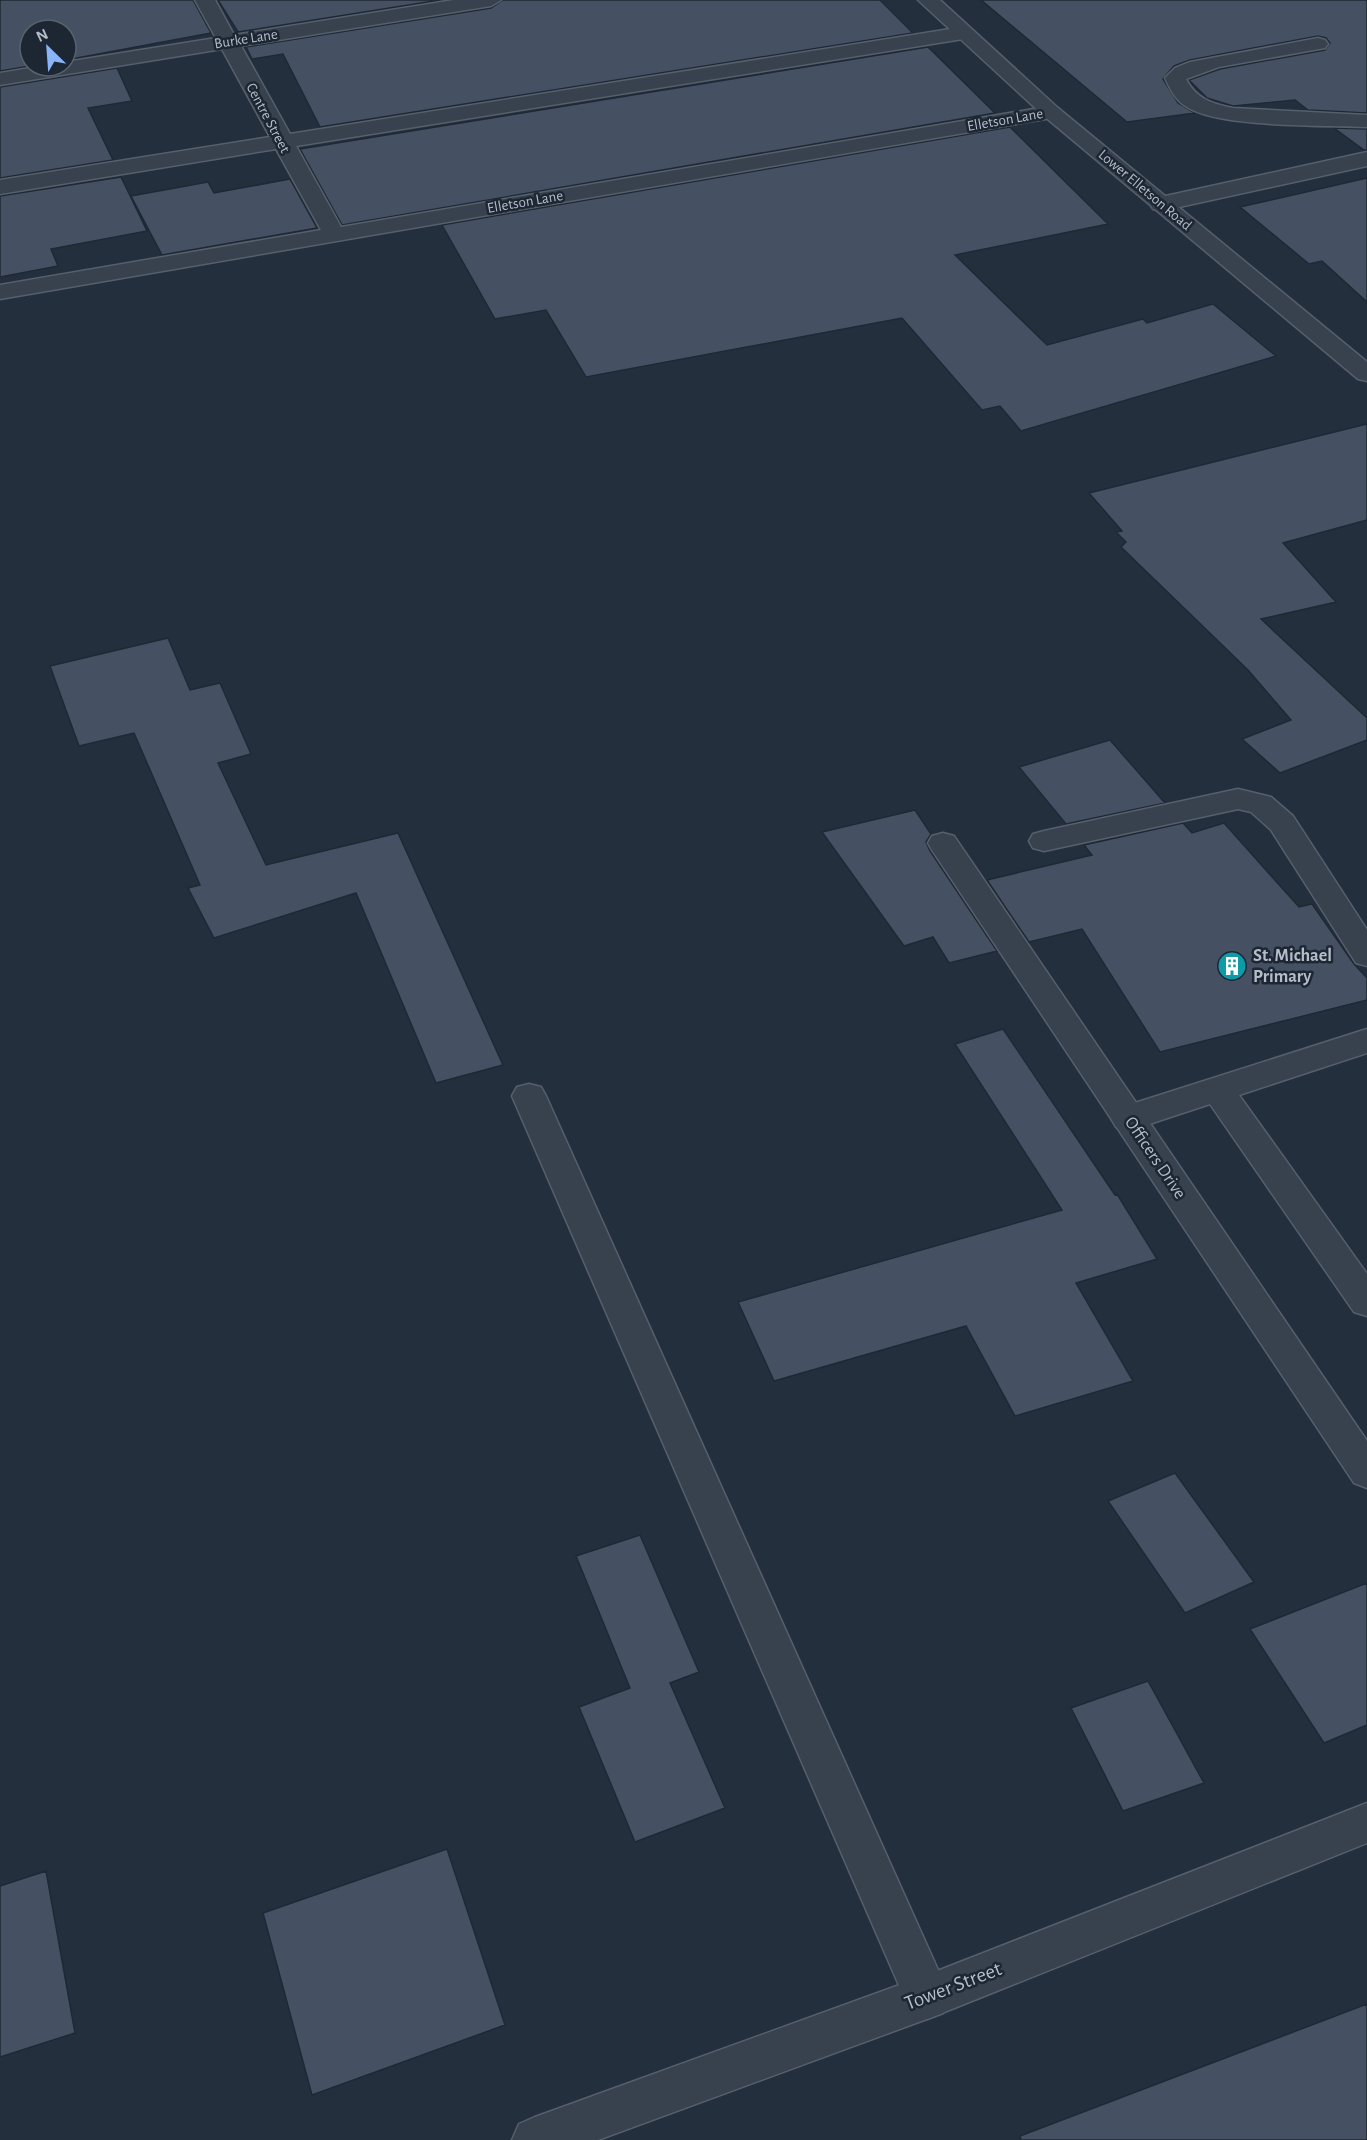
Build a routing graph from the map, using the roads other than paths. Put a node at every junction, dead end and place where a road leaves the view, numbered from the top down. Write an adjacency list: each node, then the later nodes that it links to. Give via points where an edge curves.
1 (205, 0): 5 (street, Centre Street)
2 (491, 0): 5 (street, Burke Lane)
3 (928, 0): 4 (street, Lower Elletson Road)
4 (963, 33): 8 (street, Lower Elletson Road); 10 (street)
5 (228, 42): 7 (street, Burke Lane); 10 (street, Centre Street)
6 (1318, 44): 9 (street, via 1204,63 1183,69 1175,78 1193,102 1208,109 1243,115)
7 (0, 79)
8 (1051, 112): 13 (street, Lower Elletson Road); 14 (street, Elletson Lane)
9 (1367, 121)
10 (281, 142): 12 (street); 14 (street, Centre Street)
11 (1367, 159): 13 (street)
12 (0, 187)
13 (1161, 204): 16 (street, Lower Elletson Road)
14 (334, 234): 15 (street, Elletson Lane)
15 (0, 292)
16 (1367, 374)
17 (1044, 841): 19 (street, via 1238,799 1261,804 1282,823)
18 (943, 843): 23 (street, Officers Drive)
19 (1367, 956)
20 (1367, 1041): 21 (street)
21 (1217, 1089): 23 (street); 24 (street)
22 (530, 1096): 27 (street)
23 (1128, 1118): 25 (street, Officers Drive)
24 (1367, 1302)
25 (1367, 1472)
26 (1367, 1823): 27 (street, Tower Street)
27 (927, 1997): 28 (street, Tower Street)
28 (535, 2140)

